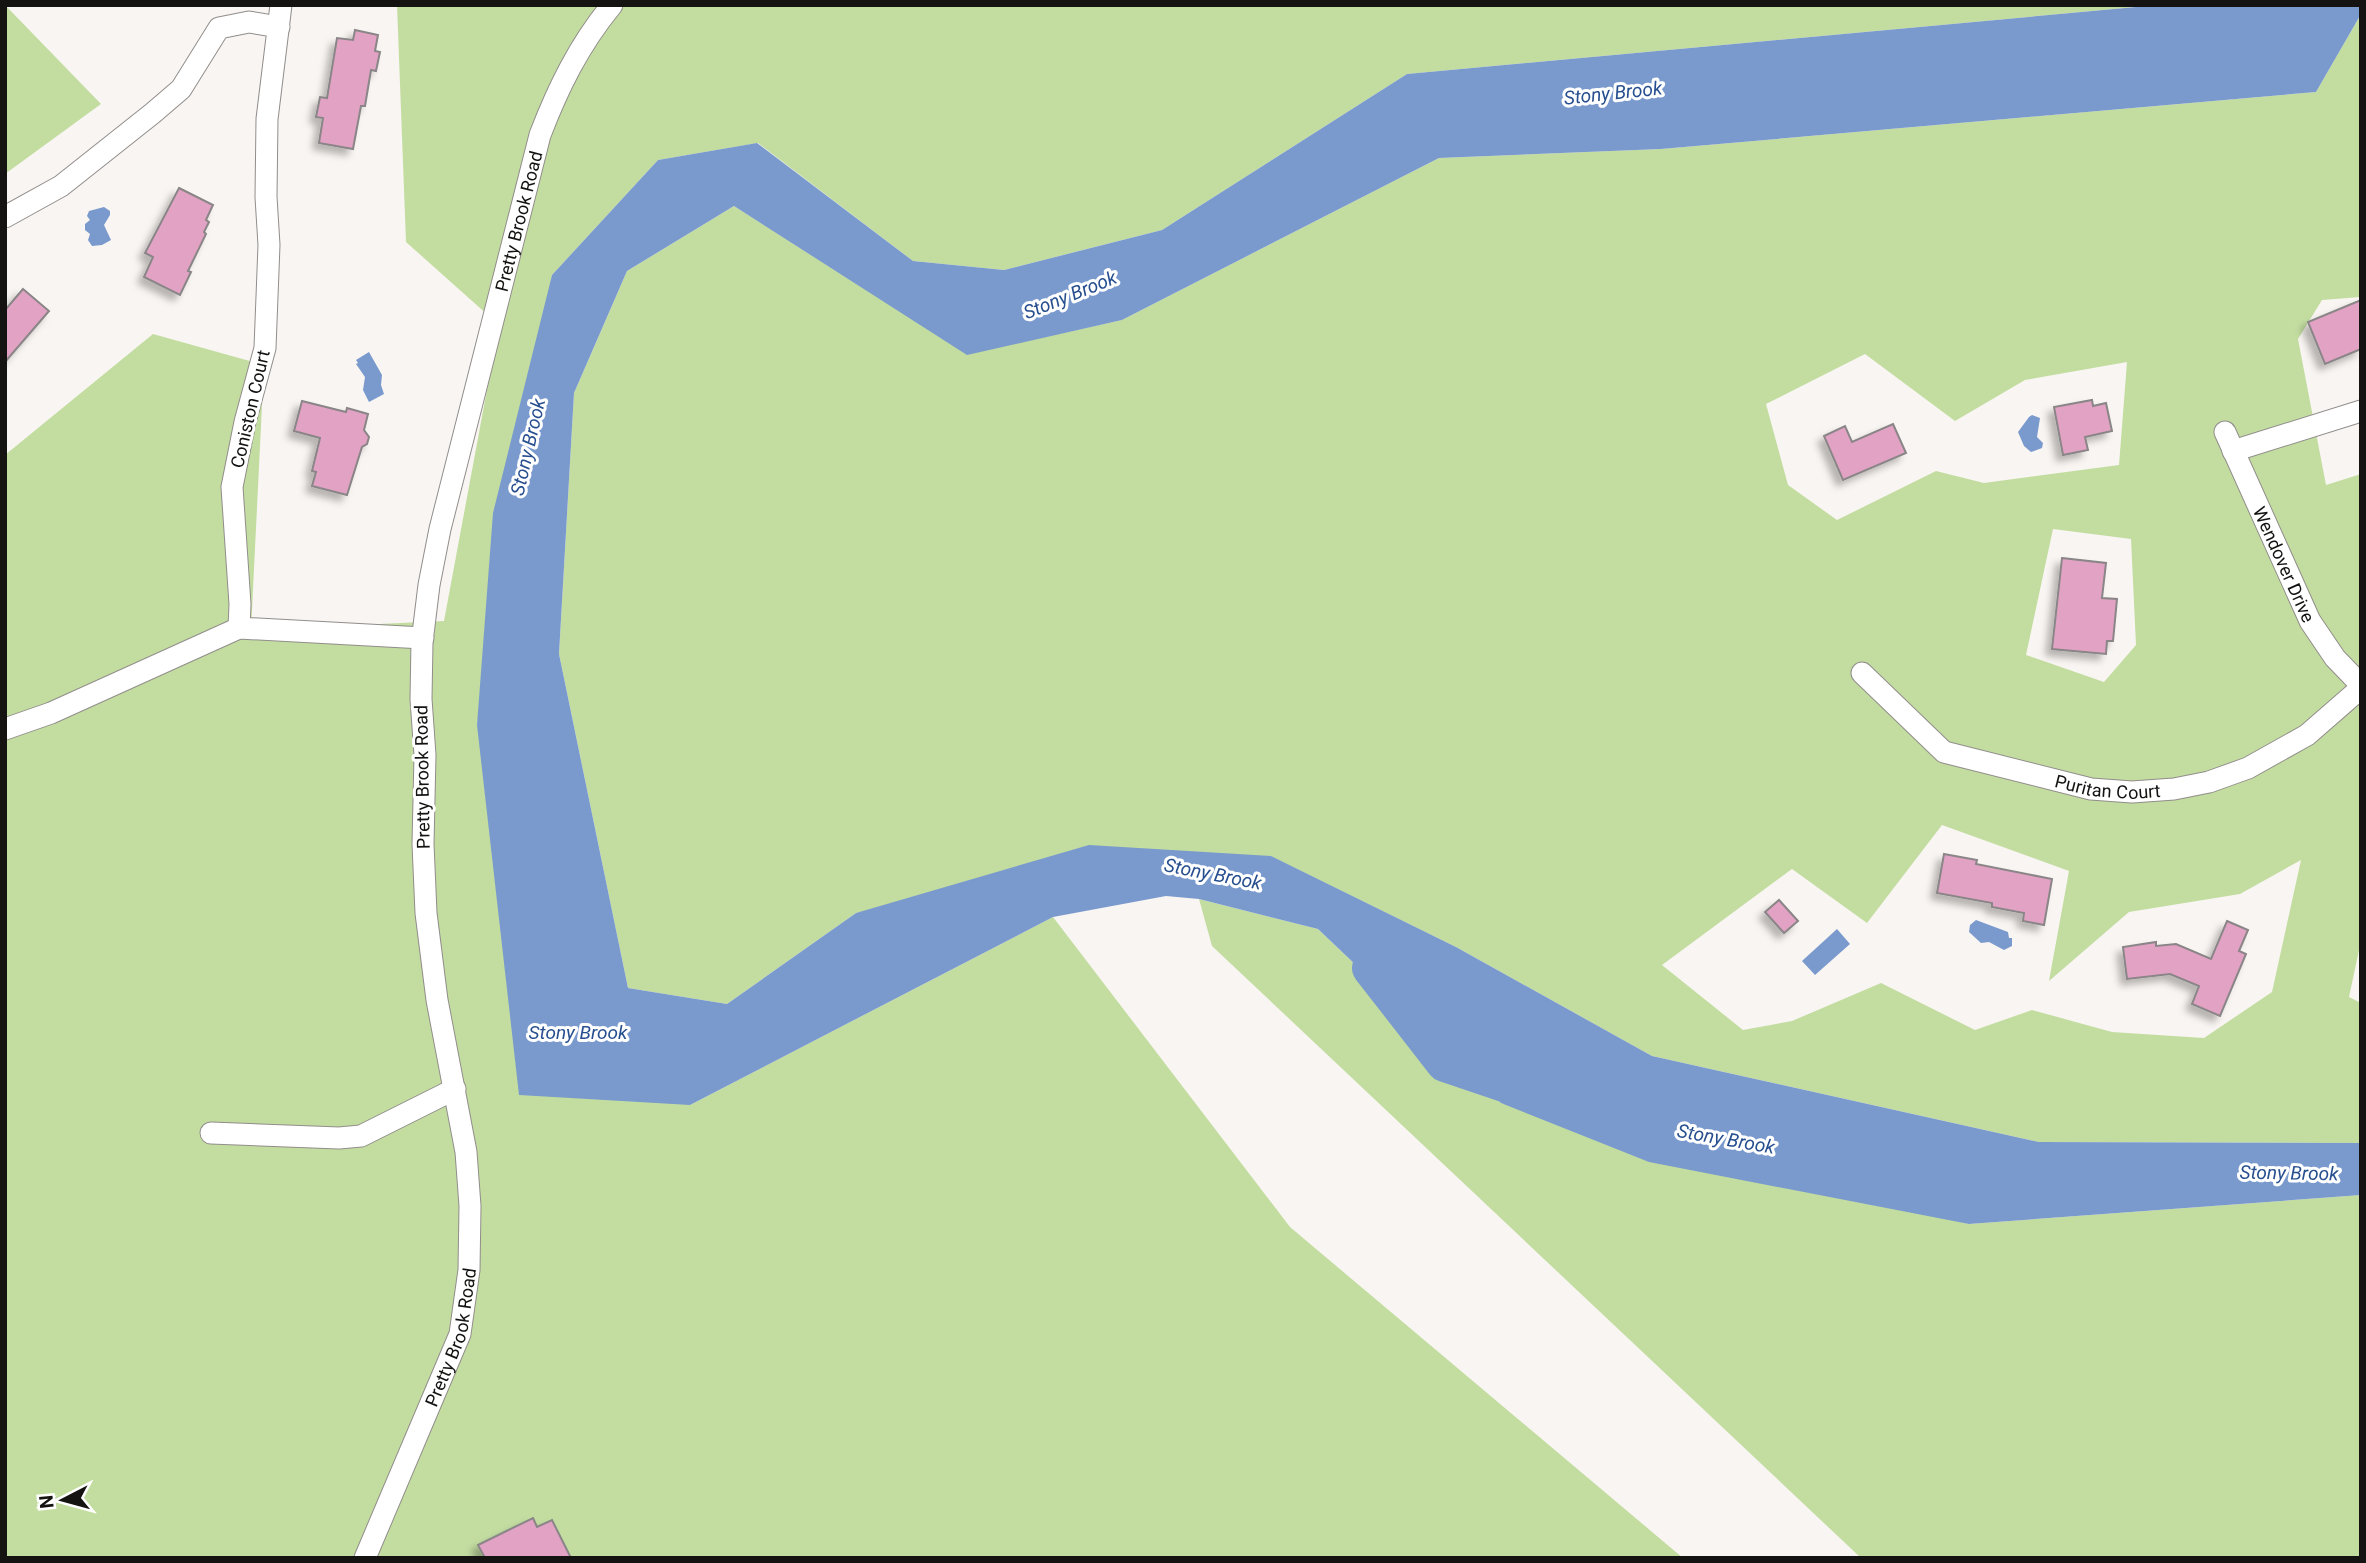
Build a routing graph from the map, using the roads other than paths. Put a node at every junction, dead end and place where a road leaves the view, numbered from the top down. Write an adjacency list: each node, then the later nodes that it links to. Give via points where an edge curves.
1 (281, 5): 3 (street, Coniston Court)
2 (611, 5): 7 (street, Pretty Brook Road, via 572,61 540,135 440,529)
3 (279, 27): 4 (street, via 250,22 219,28 181,89 61,186); 6 (street, Coniston Court, via 267,119 265,348 232,487)
4 (5, 217)
5 (2361, 411): 9 (street, Wendover Drive, via 2229,441 2310,621)
6 (239, 628): 7 (street); 10 (street, via 51,713)
7 (423, 638): 11 (street, Pretty Brook Road, via 426,913)
8 (1862, 673): 9 (street, Puritan Court, via 1944,752 2091,789 2132,792 2209,782 2248,768 2307,735)
9 (2361, 686)
10 (5, 729)
11 (455, 1088): 12 (street, via 361,1136); 13 (street, Pretty Brook Road, via 470,1206 469,1270 460,1334)
12 (211, 1133)
13 (365, 1558)

